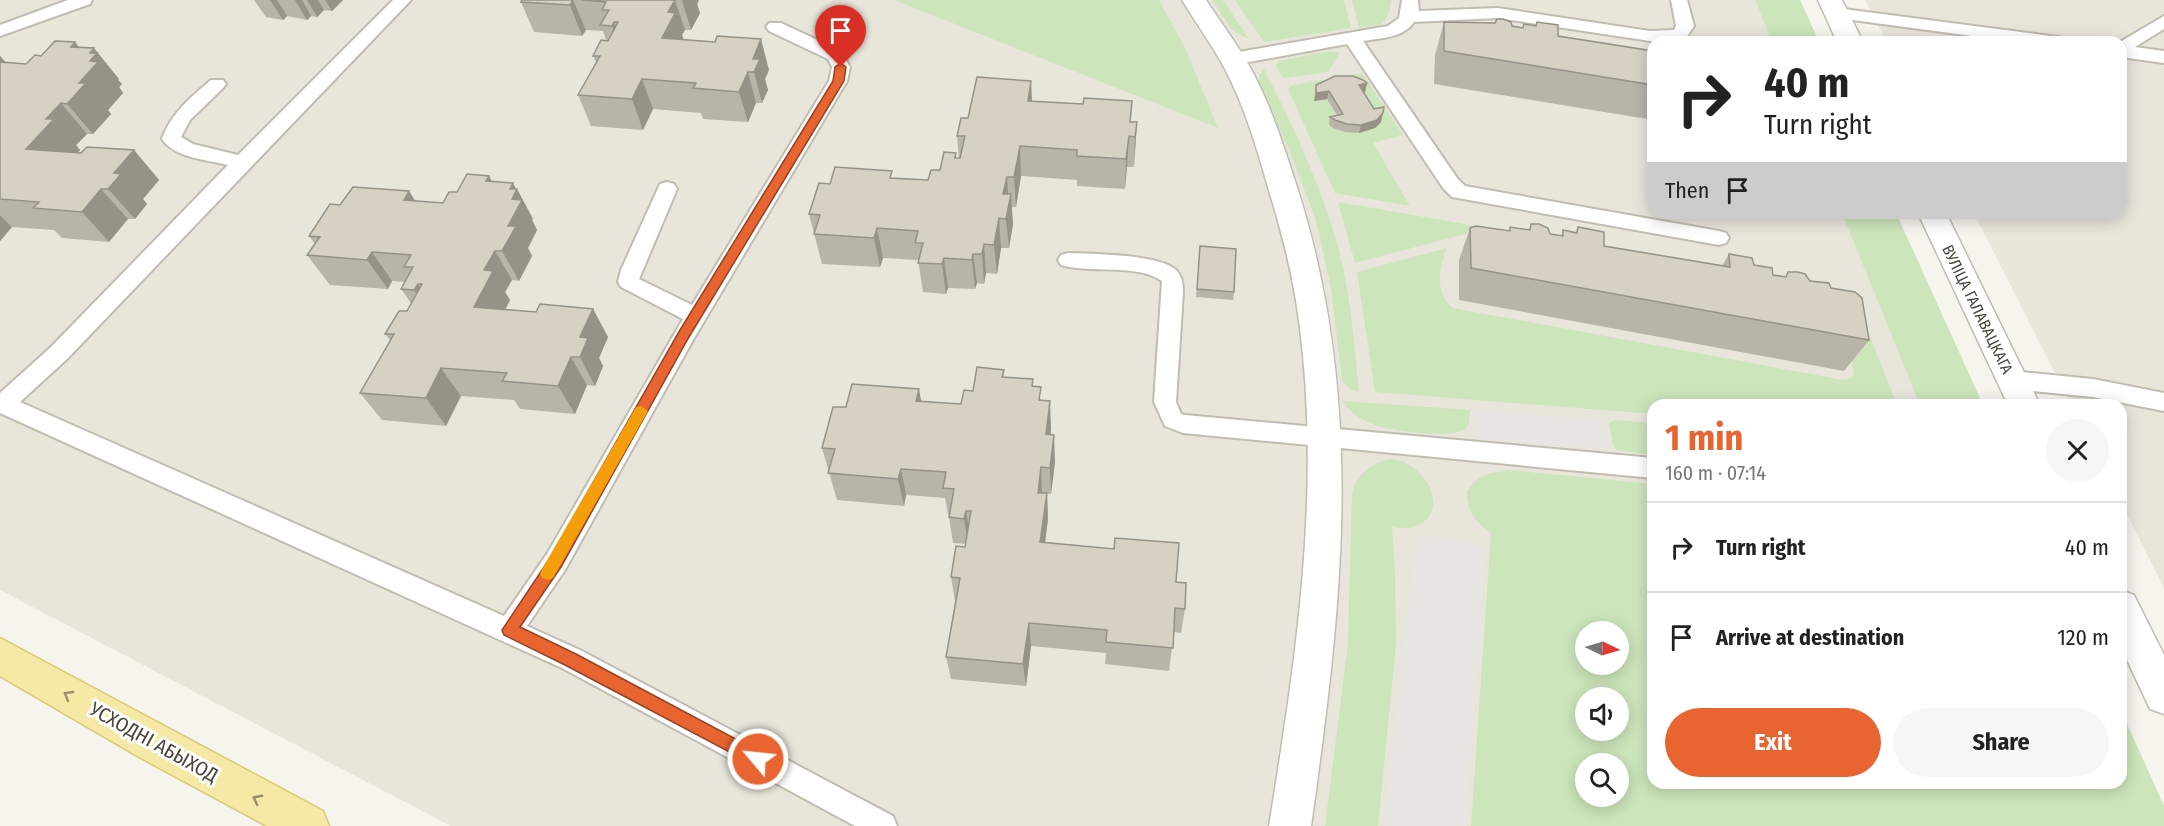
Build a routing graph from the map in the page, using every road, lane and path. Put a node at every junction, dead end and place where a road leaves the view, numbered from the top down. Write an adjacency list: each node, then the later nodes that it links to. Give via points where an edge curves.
1 (84, 0): 9 (lane)
2 (403, 0): 18 (lane)
3 (1194, 0): 16 (street)
4 (1679, 0): 6 (lane, via 1685,26 1680,34 1670,36 1498,13)
5 (1833, 6): 10 (street); 11 (lane)
6 (1410, 9): 12 (lane, via 1404,24 1392,31)
7 (2164, 21): 13 (lane)
8 (775, 27): 23 (lane, via 835,55 841,73)
9 (0, 32)
10 (1847, 36)
11 (2020, 36)
12 (1352, 38): 16 (lane); 21 (lane, via 1459,192)
13 (2127, 46)
14 (2127, 51): 15 (lane)
15 (2164, 57)
16 (1233, 59): 27 (street, via 1271,152 1299,236 1324,392)
17 (217, 84): 18 (lane, via 180,121 171,139 187,149)
18 (243, 162): 26 (lane, via 59,353)
19 (667, 189): 23 (lane, via 628,282)
20 (1935, 219): 24 (street, ВУЛІЦА ГАЛАВАЦКАГА)
21 (1719, 238)
22 (1068, 260): 27 (lane, via 1148,267 1168,275 1173,292 1165,402 1173,420)
23 (695, 316): 30 (lane, via 555,562)
24 (2018, 393): 25 (lane, via 2093,388)
25 (2164, 402)
26 (1, 404): 30 (lane)
27 (1326, 437): 28 (lane); 35 (street, via 1320,607)
28 (1647, 467)
29 (2127, 619): 32 (street)
30 (509, 630): 34 (lane, via 571,659)
31 (0, 656): 33 (main road, УСХОДНІ АБЫХОД, one-way to 31)
32 (2164, 696)
33 (308, 826)
34 (883, 826)
35 (1290, 826)

